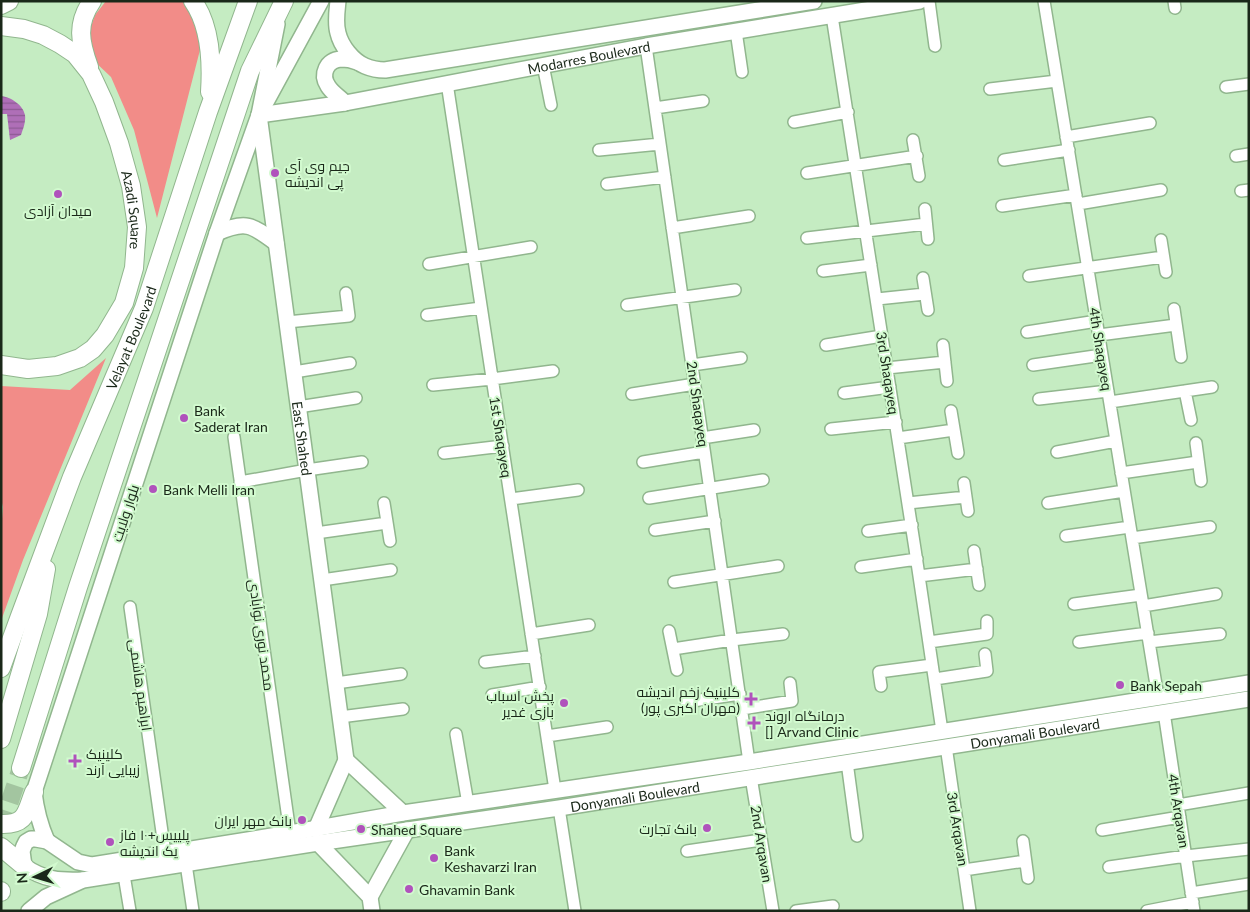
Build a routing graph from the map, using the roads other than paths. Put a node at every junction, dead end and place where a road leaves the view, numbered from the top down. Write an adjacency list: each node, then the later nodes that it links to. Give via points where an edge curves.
1 (9, 1): 12 (main road)
2 (92, 1): 21 (main road, via 81,22 81,40)
3 (193, 1): 31 (main road, via 206,25 211,73)
4 (321, 1): 33 (main road)
5 (338, 1): 18 (main road, via 337,32 341,43)
6 (814, 1): 18 (main road, Modarres Boulevard, via 397,69 375,70)
7 (920, 1): 13 (main road, Modarres Boulevard)
8 (928, 1): 17 (street)
9 (1044, 1): 22 (street, 4th Shaqayeq)
10 (244, 2): 31 (main road, Velayat Boulevard)
11 (282, 5): 33 (main road); 216 (main road, Velayat Boulevard, via 250,70)
12 (1, 6)
13 (832, 16): 15 (main road, Modarres Boulevard); 32 (street, 3rd Shaqayeq)
14 (1, 26): 21 (main road, Azadi Square, via 24,29 60,44 75,54)
15 (736, 31): 16 (main road, Modarres Boulevard); 20 (street)
16 (646, 46): 19 (main road, Modarres Boulevard); 30 (street, 2nd Shaqayeq)
17 (935, 46)
18 (357, 62): 28 (main road, via 333,61 325,70 324,80 328,88)
19 (543, 65): 23 (main road, Modarres Boulevard); 29 (street)
20 (742, 72)
21 (91, 74): 96 (main road, Azadi Square, via 119,142 131,186 137,227 134,268 124,303 105,335 80,358 57,366 28,368)
22 (1057, 80): 26 (street); 36 (street, 4th Shaqayeq)
23 (447, 84): 28 (main road, Modarres Boulevard); 65 (street, 1st Shaqayeq)
24 (1249, 84): 25 (street)
25 (1226, 87)
26 (990, 89)
27 (703, 101): 30 (street)
28 (345, 103): 33 (main road, Modarres Boulevard)
29 (551, 105)
30 (655, 108): 38 (street, 2nd Shaqayeq)
31 (208, 112): 152 (main road, Velayat Boulevard, via 144,308)
32 (848, 112): 34 (street); 45 (street, 3rd Shaqayeq)
33 (259, 115): 58 (main road, بلوار ولایت); 62 (main road, East Shahed)
34 (794, 122)
35 (1150, 123): 36 (street)
36 (1066, 136): 40 (street, 4th Shaqayeq)
37 (913, 140): 42 (street)
38 (660, 144): 39 (street); 48 (street, 2nd Shaqayeq)
39 (598, 150)
40 (1069, 150): 44 (street); 51 (street, 4th Shaqayeq)
41 (1249, 154): 43 (street)
42 (917, 156): 45 (street); 47 (street)
43 (1236, 156)
44 (1004, 160)
45 (856, 166): 46 (street); 57 (street, 3rd Shaqayeq)
46 (808, 173)
47 (919, 176)
48 (665, 177): 49 (street); 56 (street, 2nd Shaqayeq)
49 (607, 184)
50 (1161, 190): 51 (street)
51 (1077, 199): 52 (street); 68 (street, 4th Shaqayeq)
52 (1002, 206)
53 (925, 209): 55 (street)
54 (749, 216): 56 (street)
55 (926, 224): 57 (street); 60 (street)
56 (672, 228): 76 (street, 2nd Shaqayeq)
57 (866, 231): 59 (street); 67 (street, 3rd Shaqayeq)
58 (217, 233): 62 (main road, via 247,225); 219 (main road, بلوار ولایت)
59 (807, 238)
60 (928, 239)
61 (1161, 240): 64 (street)
62 (276, 243): 84 (main road, East Shahed)
63 (531, 247): 65 (street)
64 (1163, 257): 68 (street); 70 (street)
65 (474, 258): 66 (street); 79 (street, 1st Shaqayeq)
66 (430, 264)
67 (871, 265): 69 (street); 77 (street, 3rd Shaqayeq)
68 (1088, 268): 71 (street); 83 (street, 4th Shaqayeq)
69 (823, 271)
70 (1166, 272)
71 (1029, 276)
72 (923, 278): 75 (street)
73 (735, 290): 76 (street)
74 (346, 293): 84 (street, via 349,316)
75 (925, 294): 77 (street); 81 (street)
76 (682, 298): 78 (street); 97 (street, 2nd Shaqayeq)
77 (877, 299): 88 (street, 3rd Shaqayeq)
78 (627, 305)
79 (481, 308): 82 (street); 102 (street, 1st Shaqayeq)
80 (1174, 309): 85 (street)
81 (928, 310)
82 (427, 315)
83 (1097, 321): 86 (street); 87 (street, 4th Shaqayeq)
84 (287, 322): 101 (main road, East Shahed)
85 (1176, 325): 87 (street); 92 (street)
86 (1027, 332)
87 (1099, 335): 91 (street, 4th Shaqayeq)
88 (882, 336): 89 (street); 99 (street, 3rd Shaqayeq)
89 (826, 345)
90 (943, 345): 94 (street)
91 (1102, 355): 98 (street); 111 (street, 4th Shaqayeq)
92 (1181, 357)
93 (741, 358): 97 (street)
94 (945, 362): 99 (street); 103 (street)
95 (350, 363): 101 (street)
96 (1, 365)
97 (692, 365): 104 (street, 2nd Shaqayeq)
98 (1033, 365)
99 (887, 368): 106 (street, 3rd Shaqayeq)
100 (553, 371): 102 (street)
101 (294, 372): 114 (main road, East Shahed)
102 (492, 379): 105 (street); 126 (street, 1st Shaqayeq)
103 (947, 381)
104 (695, 384): 110 (street); 122 (street, 2nd Shaqayeq)
105 (433, 385)
106 (890, 387): 109 (street); 117 (street, 3rd Shaqayeq)
107 (1212, 387): 108 (street)
108 (1185, 391): 111 (street); 116 (street)
109 (844, 393)
110 (632, 394)
111 (1109, 397): 113 (street); 124 (street, 4th Shaqayeq)
112 (356, 398): 114 (street)
113 (1039, 399)
114 (298, 407): 134 (main road, East Shahed)
115 (951, 411): 120 (street)
116 (1191, 420)
117 (896, 422): 118 (street); 123 (street, 3rd Shaqayeq)
118 (831, 429)
119 (754, 430): 122 (street)
120 (954, 430): 123 (street); 130 (street)
121 (234, 437): 138 (street, محمد نوری نوآبادی)
122 (702, 438): 127 (street, 2nd Shaqayeq)
123 (898, 438): 148 (street, 3rd Shaqayeq)
124 (1116, 441): 128 (street); 135 (street, 4th Shaqayeq)
125 (1196, 443): 133 (street)
126 (503, 446): 129 (street); 145 (street, 1st Shaqayeq)
127 (704, 452): 132 (street); 140 (street, 2nd Shaqayeq)
128 (1057, 452)
129 (444, 453)
130 (958, 453)
131 (362, 462): 134 (street)
132 (643, 462)
133 (1198, 462): 135 (street); 137 (street)
134 (307, 470): 138 (street); 158 (main road, East Shahed)
135 (1122, 473): 142 (street, 4th Shaqayeq)
136 (763, 480): 140 (street)
137 (1201, 480)
138 (240, 482): 228 (street, محمد نوری نوآبادی)
139 (964, 483): 143 (street)
140 (710, 488): 144 (street); 150 (street, 2nd Shaqayeq)
141 (578, 490): 145 (street)
142 (1124, 491): 147 (street); 157 (street, 4th Shaqayeq)
143 (966, 497): 148 (street); 149 (street)
144 (649, 498)
145 (511, 499): 179 (street, 1st Shaqayeq)
146 (384, 503): 151 (street)
147 (1048, 503)
148 (908, 504): 153 (street, 3rd Shaqayeq)
149 (968, 512)
150 (715, 521): 155 (street); 167 (street, 2nd Shaqayeq)
151 (387, 523): 158 (street); 160 (street)
152 (55, 524): 191 (main road, Velayat Boulevard); 212 (main road, via 38,614)
153 (912, 526): 156 (street); 162 (street, 3rd Shaqayeq)
154 (1210, 526): 157 (street)
155 (655, 530)
156 (868, 532)
157 (1131, 532): 159 (street); 173 (street, 4th Shaqayeq)
158 (316, 533): 169 (main road, East Shahed)
159 (1066, 536)
160 (390, 541)
161 (974, 550): 165 (street)
162 (917, 559): 164 (street); 168 (street, 3rd Shaqayeq)
163 (778, 566): 167 (street)
164 (861, 567)
165 (977, 569): 168 (street); 171 (street)
166 (391, 570): 169 (street)
167 (722, 575): 170 (street); 183 (street, 2nd Shaqayeq)
168 (919, 576): 184 (street, 3rd Shaqayeq)
169 (322, 580): 196 (main road, East Shahed)
170 (674, 582)
171 (980, 584)
172 (1216, 594): 173 (street)
173 (1142, 600): 174 (street); 182 (street, 4th Shaqayeq)
174 (1074, 604)
175 (130, 607): 237 (street, ابراهیم هاشمی)
176 (987, 621): 184 (street, via 988,634)
177 (588, 624): 179 (street)
178 (669, 631): 186 (street)
179 (531, 634): 188 (street, 1st Shaqayeq)
180 (783, 634): 183 (street)
181 (1220, 634): 182 (street)
182 (1148, 637): 185 (street); 202 (street, 4th Shaqayeq)
183 (732, 640): 186 (street); 200 (street, 2nd Shaqayeq)
184 (929, 642): 190 (street, 3rd Shaqayeq)
185 (1079, 642)
186 (673, 649): 192 (street)
187 (985, 654): 194 (street, via 987,670)
188 (535, 656): 189 (street); 199 (street, 1st Shaqayeq)
189 (486, 662)
190 (932, 665): 194 (street, 3rd Shaqayeq); 198 (street, via 879,672)
191 (1, 668)
192 (677, 670)
193 (401, 674): 196 (street)
194 (935, 679): 213 (street, 3rd Shaqayeq)
195 (1249, 682): 202 (main road, Donyamali Boulevard)
196 (336, 683): 208 (main road, East Shahed)
197 (790, 684): 206 (street, via 792,701)
198 (881, 686)
199 (540, 687): 201 (street); 211 (street, 1st Shaqayeq)
200 (740, 694): 204 (street); 206 (street, 2nd Shaqayeq)
201 (492, 695)
202 (1158, 697): 213 (main road, Donyamali Boulevard)
203 (1249, 699): 207 (main road, Donyamali Boulevard)
204 (686, 702)
205 (403, 709): 208 (street)
206 (742, 709): 217 (street, 2nd Shaqayeq)
207 (1164, 712): 213 (main road, Donyamali Boulevard); 223 (street, 4th Arqavan)
208 (340, 717): 214 (main road, East Shahed)
209 (607, 727): 211 (street)
210 (456, 734): 221 (street)
211 (547, 736): 218 (street, 1st Shaqayeq)
212 (1, 739)
213 (944, 739): 215 (main road, Donyamali Boulevard); 217 (main road, Donyamali Boulevard); 243 (street, 3rd Arqavan)
214 (346, 760): 224 (main road); 229 (main road)
215 (847, 762): 217 (main road, Donyamali Boulevard); 230 (street)
216 (21, 768)
217 (750, 770): 218 (main road, Donyamali Boulevard); 222 (main road, Donyamali Boulevard); 231 (street, 2nd Arqavan)
218 (555, 790): 221 (main road, Donyamali Boulevard)
219 (34, 792): 225 (main road, via 19,822); 232 (main road, via 40,825)
220 (1249, 793): 223 (street)
221 (468, 804): 224 (main road, Donyamali Boulevard)
222 (559, 808): 226 (main road, Donyamali Boulevard); 254 (street)
223 (1179, 811): 227 (street); 238 (street, 4th Arqavan)
224 (403, 813): 229 (main road, Donyamali Boulevard)
225 (1, 824)
226 (407, 830): 229 (main road, Donyamali Boulevard); 249 (main road)
227 (1102, 830)
228 (290, 833): 229 (main road, Donyamali Boulevard); 237 (main road, Donyamali Boulevard)
229 (317, 836): 240 (main road, Donyamali Boulevard); 249 (main road)
230 (857, 836)
231 (761, 840): 236 (street); 255 (street, 2nd Arqavan)
232 (47, 841): 237 (main road, Donyamali Boulevard, via 78,862 92,865); 241 (main road, via 30,839 26,842 22,851)
233 (1023, 842): 239 (street)
234 (1, 847): 241 (main road)
235 (1249, 849): 238 (street)
236 (687, 851)
237 (165, 853)
238 (1186, 856): 242 (street); 248 (street, 4th Arqavan)
239 (1025, 861): 243 (street); 245 (street)
240 (186, 864): 244 (main road, Donyamali Boulevard); 253 (street)
241 (24, 866): 246 (main road, via 44,878)
242 (1109, 867)
243 (964, 870): 257 (street, 3rd Arqavan)
244 (124, 875): 246 (main road, Donyamali Boulevard); 252 (street)
245 (1028, 878)
246 (83, 880): 251 (main road, Donyamali Boulevard, via 46,897)
247 (1249, 884): 248 (street)
248 (1193, 902): 258 (street)
249 (371, 904)
250 (833, 906): 256 (street)
251 (29, 911)
252 (130, 911)
253 (193, 911)
254 (575, 911)
255 (772, 911)
256 (796, 911)
257 (970, 911)
258 (1147, 911)

